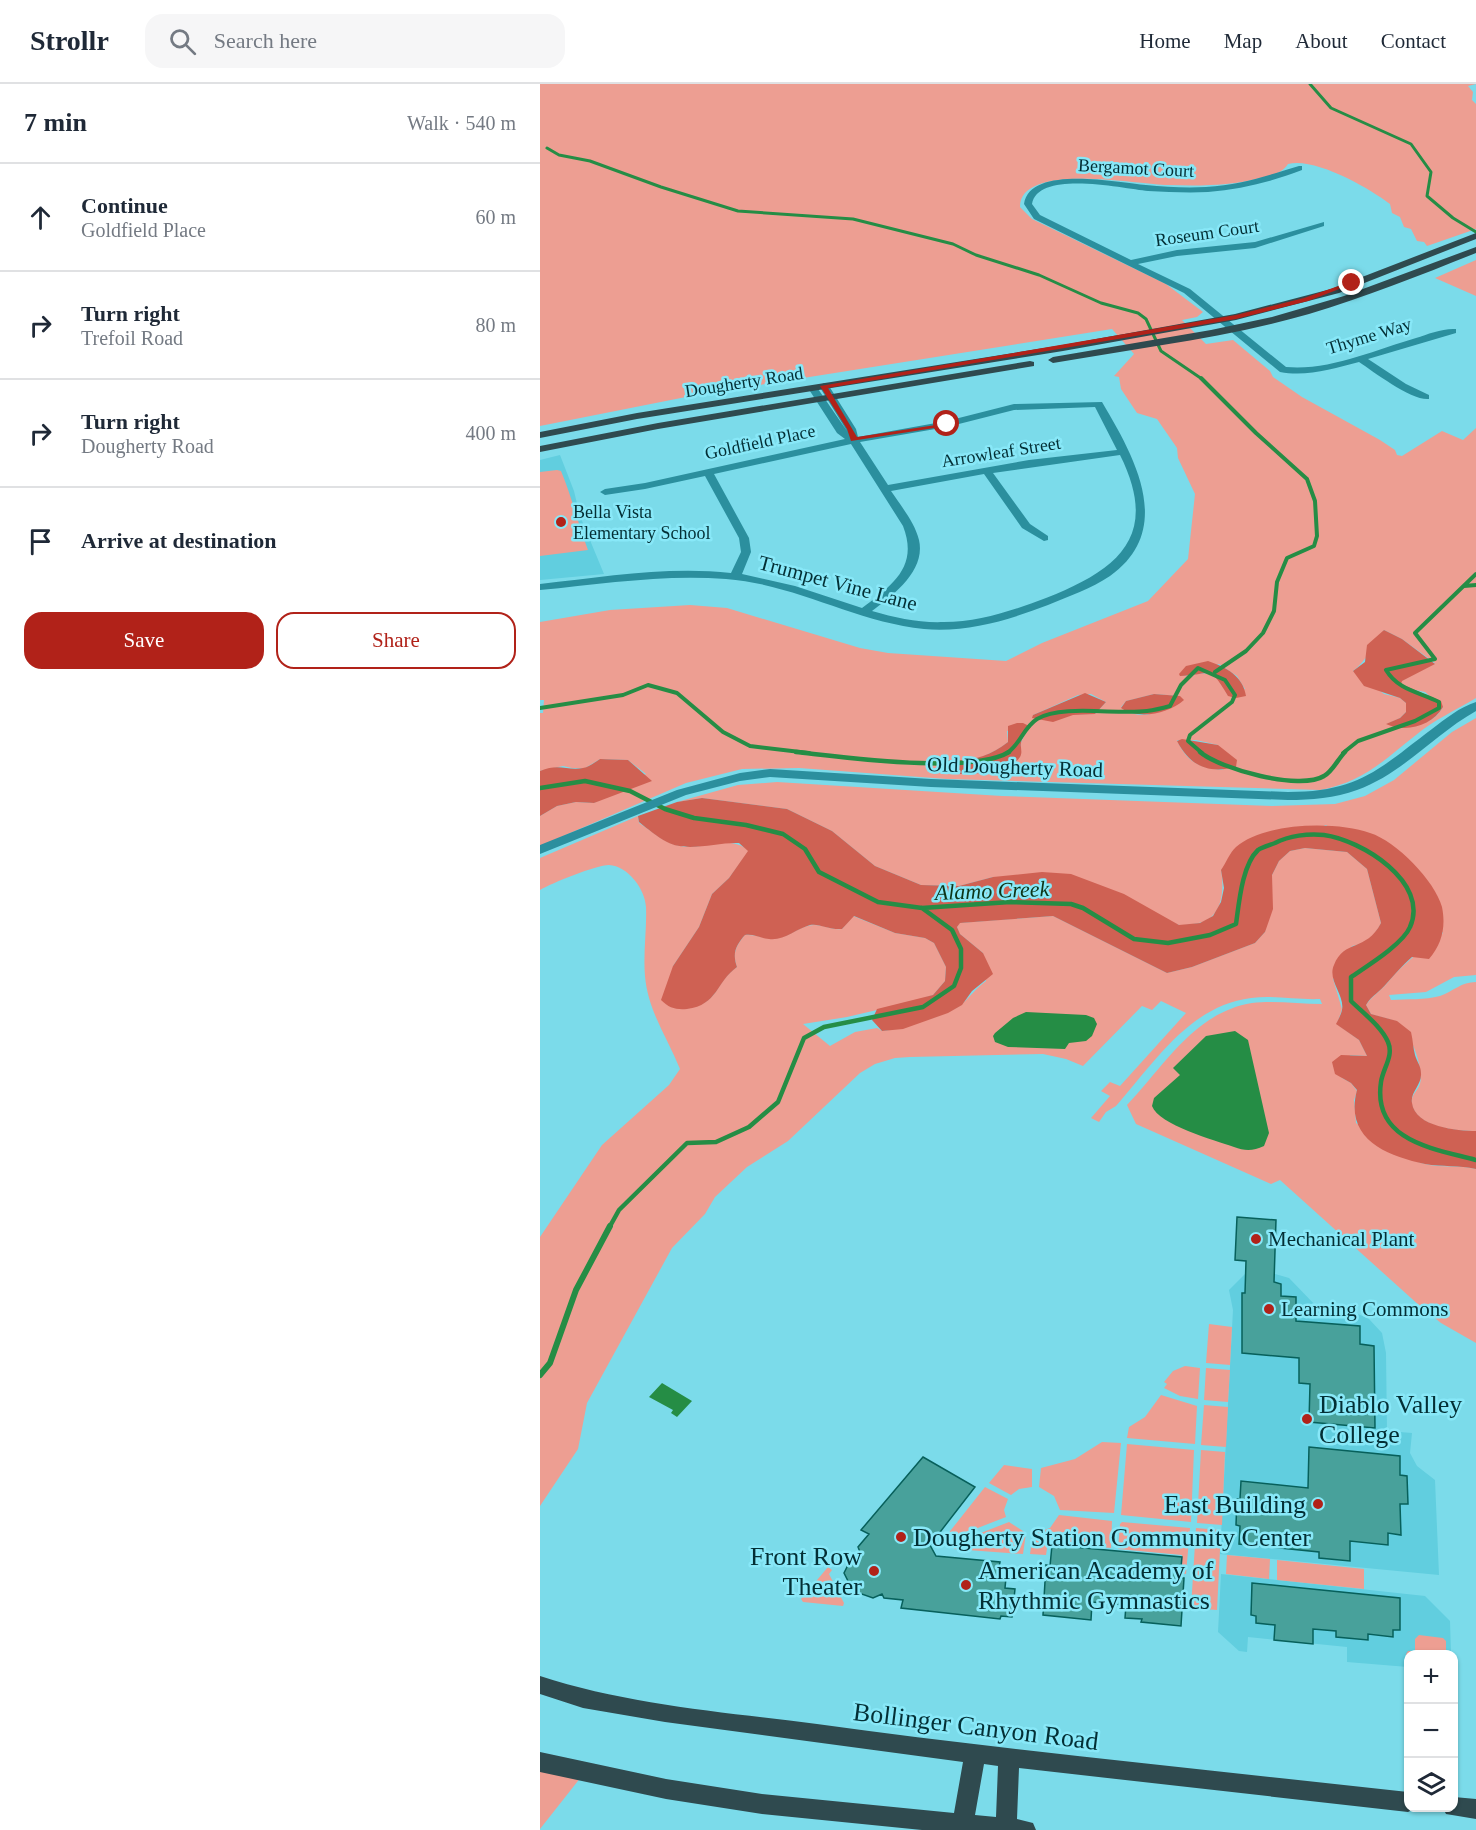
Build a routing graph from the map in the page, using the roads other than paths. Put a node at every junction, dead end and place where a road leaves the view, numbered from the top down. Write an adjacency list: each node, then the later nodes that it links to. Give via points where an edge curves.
1 (1299, 168): 5 (street, Bergamot Court, via 1266,181 1211,188 1148,188 1071,181 1042,188 1028,198 1027,207 1037,217)
2 (1321, 224): 5 (street, Roseum Court, via 1257,244 1185,250)
3 (1476, 236): 6 (main road, Dougherty Road, via 1335,291)
4 (1475, 250): 7 (main road, Dougherty Road, via 1354,297)
5 (1131, 263): 6 (street, via 1186,291)
6 (1221, 319): 7 (street); 10 (main road, Dougherty Road)
7 (1233, 328): 9 (street, Thyme Way, via 1283,370 1294,373); 12 (main road, Dougherty Road)
8 (1453, 331): 9 (street, Thyme Way)
9 (1359, 358): 11 (street)
10 (818, 387): 12 (street); 14 (main road, Dougherty Road)
11 (1425, 397)
12 (825, 398): 15 (street, via 840,431); 16 (main road, Dougherty Road)
13 (1099, 404): 15 (street, Goldfield Place, via 1014,407 947,424); 17 (street, Trumpet Vine Lane)
14 (540, 435)
15 (854, 440): 19 (street, Goldfield Place); 20 (street)
16 (540, 449)
17 (1123, 452): 18 (street, Arrowleaf Street); 25 (street, Trumpet Vine Lane, via 1140,495 1139,516 1127,554 1112,570 1073,591 1001,619 924,625)
18 (986, 470): 20 (street, Arrowleaf Street); 22 (street, via 1026,526)
19 (706, 471): 21 (street, Goldfield Place); 23 (street, via 744,538 746,552)
20 (885, 489): 25 (street, via 912,534 915,554 911,568 896,586)
21 (605, 492)
22 (1044, 538)
23 (735, 577): 24 (street, Trumpet Vine Lane, via 696,574); 25 (street, Trumpet Vine Lane)
24 (540, 587)
25 (864, 612)
26 (1476, 706): 27 (street, Old Dougherty Road, via 1439,727 1387,769 1336,793 1288,796 989,786 770,773 725,778 693,788)
27 (540, 850)
28 (540, 1685): 29 (main road, Bollinger Canyon Road, via 583,1699 665,1713)
29 (975, 1754): 30 (main road, Bollinger Canyon Road); 35 (main road)
30 (1009, 1758): 32 (main road, Bollinger Canyon Road); 36 (main road)
31 (540, 1761): 35 (main road, via 666,1789)
32 (1404, 1802)
33 (1458, 1807): 34 (main road)
34 (1476, 1809)
35 (962, 1827): 36 (main road)
36 (1013, 1829)

